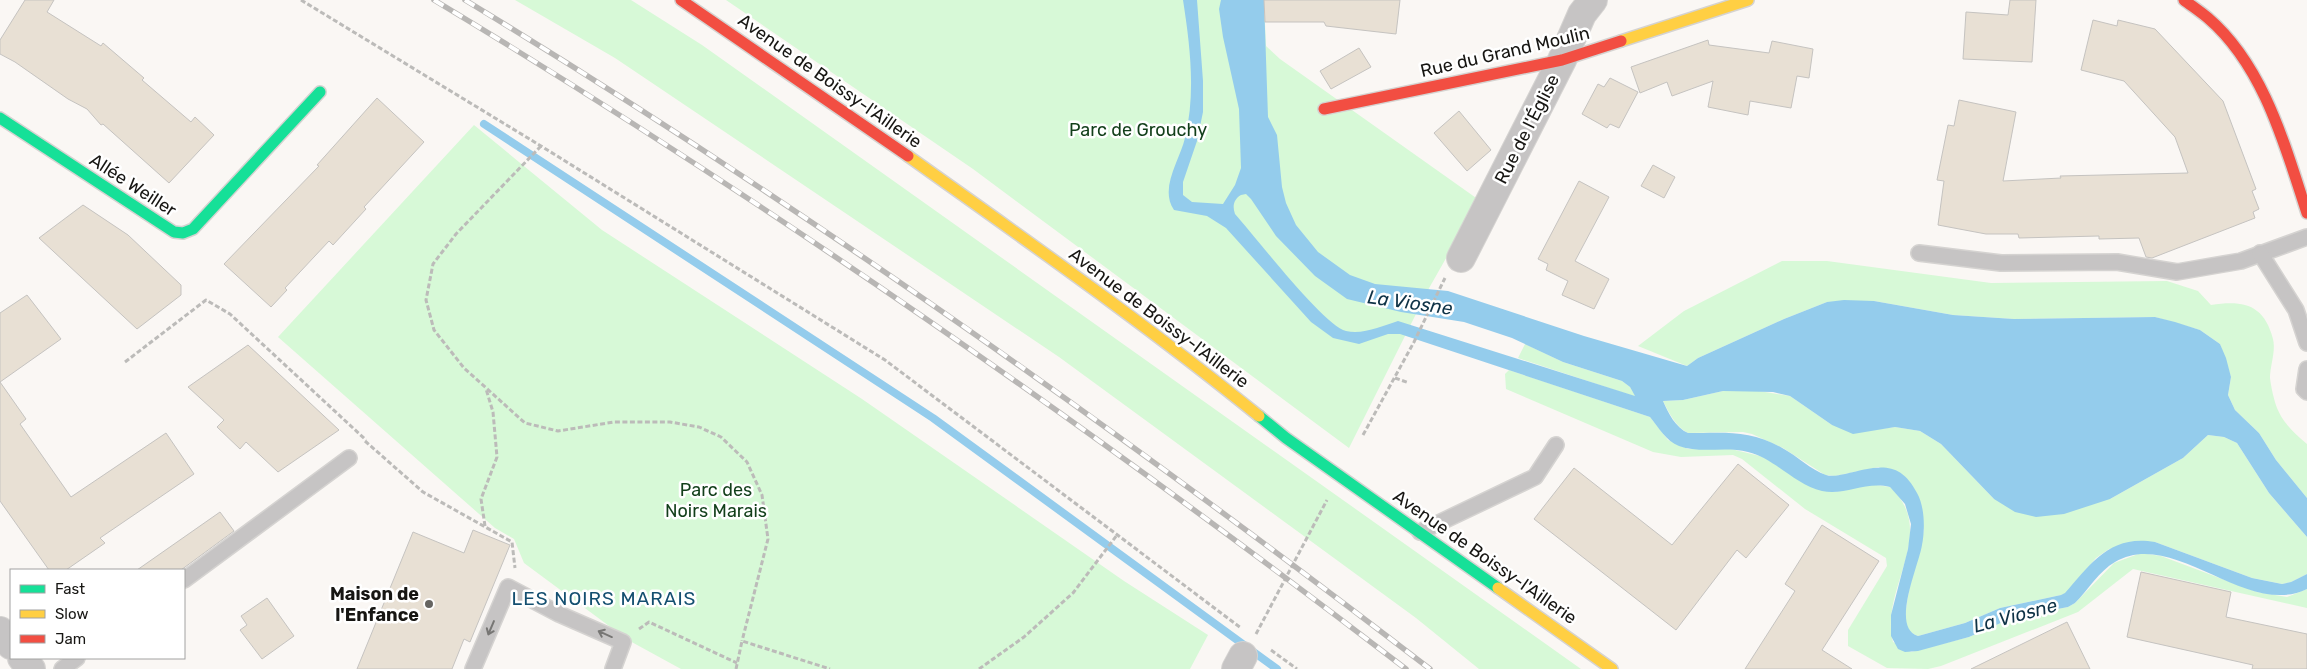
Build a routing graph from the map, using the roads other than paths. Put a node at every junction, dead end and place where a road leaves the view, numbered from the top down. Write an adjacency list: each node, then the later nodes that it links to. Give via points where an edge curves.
1 (681, 0): 19 (main road, Avenue de Boissy-l'Aillerie, via 846,112 1066,269 1207,374 1286,438)
2 (1593, 0): 5 (street, Rue de l'Église, via 1582,14)
3 (1748, 0): 5 (main road, Rue du Grand Moulin)
4 (2184, 0): 9 (main road, via 2217,27 2257,83 2285,146)
5 (1562, 60): 7 (main road, Rue du Grand Moulin); 13 (street, Rue de l'Église)
6 (320, 92): 8 (main road, Allée Weiller, via 193,229 183,233 174,232)
7 (1324, 109)
8 (0, 118)
9 (2307, 213)
10 (2307, 237): 12 (lane)
11 (1919, 253): 12 (lane, via 2001,263 2117,262 2178,272)
12 (2260, 253): 14 (lane, via 2296,310)
13 (1462, 258)
14 (2307, 343)
15 (2307, 369): 16 (lane, via 2304,389)
16 (2307, 392)
17 (1556, 445): 19 (lane, via 1535,477)
18 (349, 458): 20 (lane)
19 (1420, 532): 29 (main road, Avenue de Boissy-l'Aillerie)
20 (185, 579)
21 (0, 631): 22 (street)
22 (10, 644)
23 (23, 659): 25 (street)
24 (76, 659): 26 (lane)
25 (31, 669)
26 (62, 669)
27 (473, 669): 28 (lane, one-way to 27, via 623,642 508,587)
28 (613, 669)
29 (1612, 669)

